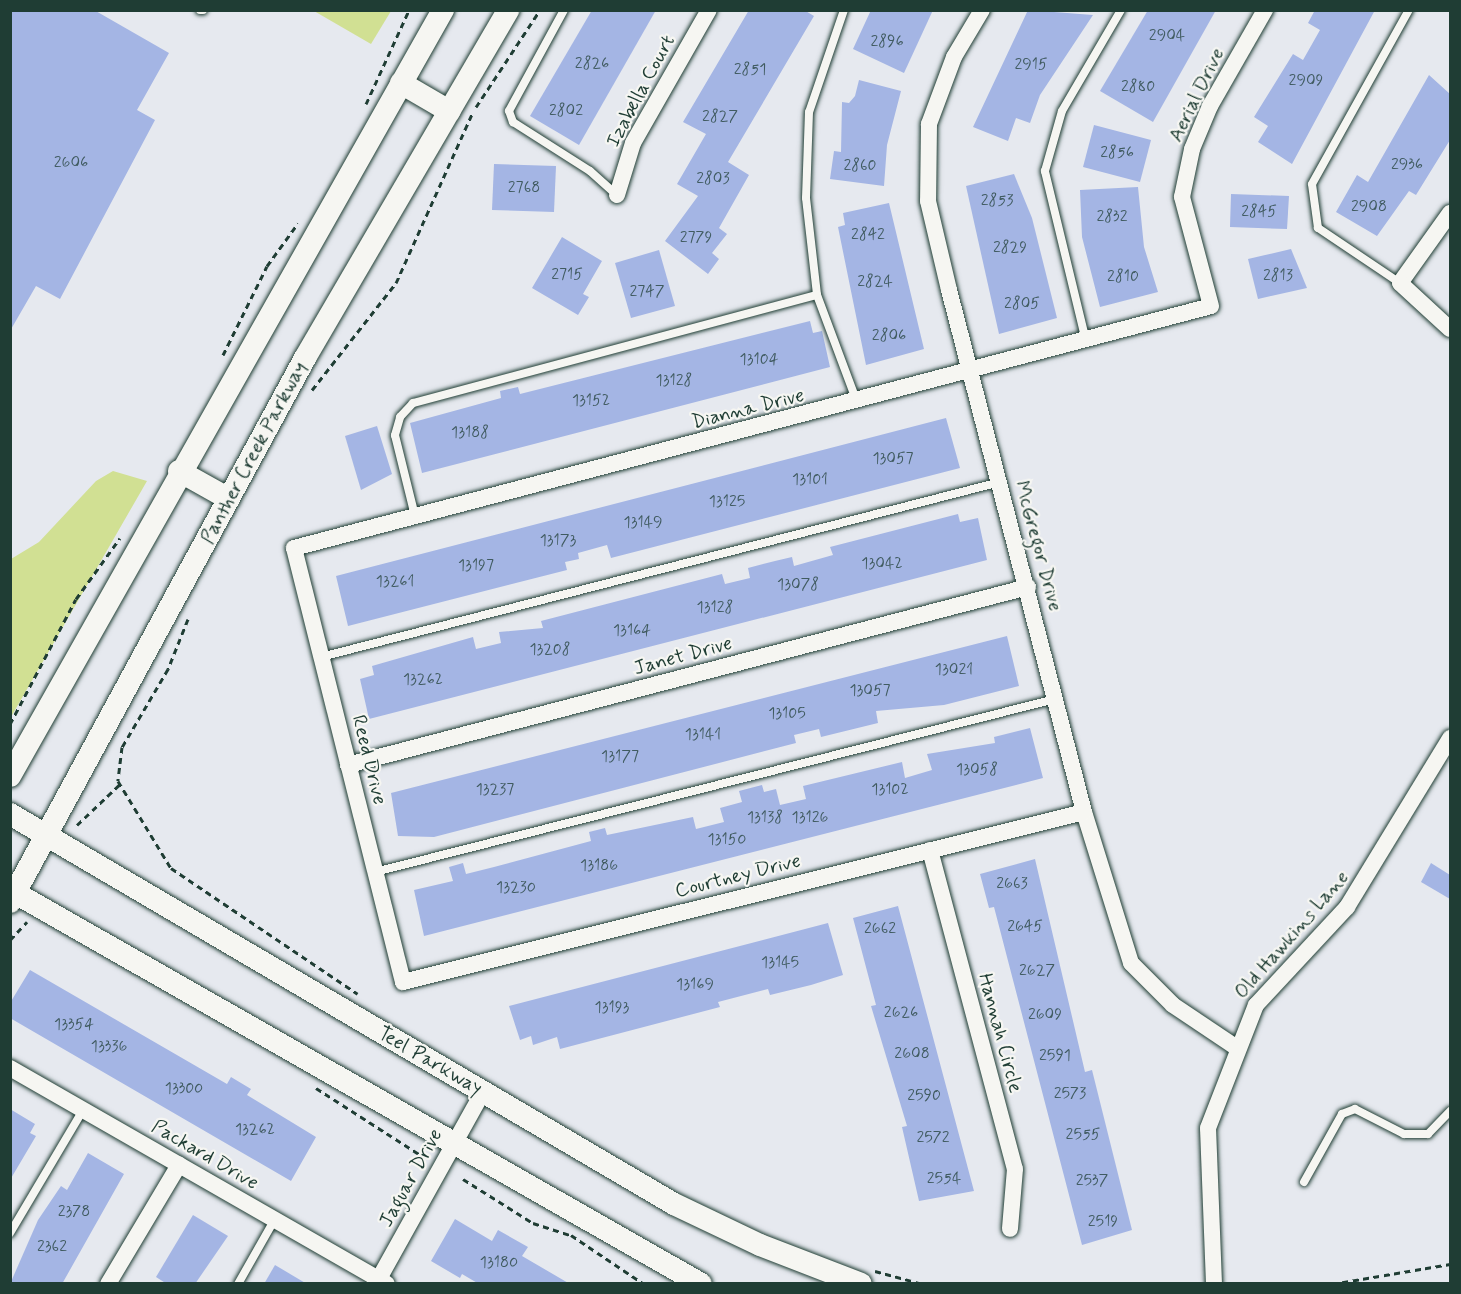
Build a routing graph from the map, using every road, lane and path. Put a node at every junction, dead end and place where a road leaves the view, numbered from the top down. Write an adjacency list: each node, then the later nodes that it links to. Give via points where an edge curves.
1 (409, 10): 13 (path, via 366,101)
2 (443, 10): 11 (main road)
3 (508, 10): 12 (main road, Panther Creek Parkway)
4 (564, 10): 14 (lane, via 509,111 513,122 590,171)
5 (709, 10): 14 (street, Izabella Court, via 633,143)
6 (844, 10): 18 (lane, via 809,112 806,198)
7 (982, 10): 23 (street, McGregor Drive, via 954,57 929,124 928,201)
8 (1121, 10): 21 (lane, via 1062,111 1045,171)
9 (1265, 10): 19 (street, Aerial Drive, via 1210,106 1192,149 1182,196 1195,262)
10 (1409, 10): 17 (lane, via 1312,184 1318,228)
11 (401, 83): 12 (main road); 25 (main road)
12 (449, 111): 27 (main road, Panther Creek Parkway)
13 (366, 115)
14 (617, 195)
15 (305, 212): 22 (path, via 267,266)
16 (1450, 213): 17 (street)
17 (1401, 284): 20 (street)
18 (817, 295): 24 (lane); 28 (lane, via 413,403 400,417 395,435)
19 (1211, 306): 21 (street, Dianna Drive)
20 (1450, 329)
21 (1086, 341): 23 (street, Dianna Drive)
22 (220, 360)
23 (971, 373): 24 (street, Dianna Drive); 26 (street, McGregor Drive)
24 (858, 402): 28 (street, Dianna Drive)
25 (179, 471): 27 (main road); 37 (main road)
26 (1000, 482): 31 (street, McGregor Drive); 32 (lane)
27 (230, 499): 42 (main road, Panther Creek Parkway)
28 (415, 516): 30 (street, Dianna Drive)
29 (124, 532): 34 (path, via 76,599)
30 (294, 548): 32 (street, Reed Drive)
31 (1028, 587): 33 (street, McGregor Drive); 36 (street, Janet Drive)
32 (321, 657): 36 (street, Reed Drive)
33 (1056, 698): 39 (street, McGregor Drive); 44 (lane)
34 (10, 724)
35 (1450, 738): 49 (street, Old Hawkins Lane, via 1366,881 1256,1005)
36 (348, 765): 44 (street, Reed Drive)
37 (10, 776)
38 (120, 783): 41 (path)
39 (1084, 812): 43 (street, Courtney Drive); 49 (street, McGregor Drive, via 1131,963 1173,1005)
40 (10, 814): 42 (main road, Teel Parkway)
41 (77, 825)
42 (49, 837): 45 (main road, Panther Creek Parkway); 51 (main road, Teel Parkway)
43 (930, 850): 48 (street, Courtney Drive); 59 (street, Hannah Circle, via 1015,1169)
44 (375, 872): 48 (street, Reed Drive)
45 (12, 895): 54 (main road)
46 (23, 923): 47 (path)
47 (10, 940)
48 (403, 982)
49 (1237, 1048): 68 (street, Old Hawkins Lane, via 1208,1128)
50 (10, 1068): 52 (street, Packard Drive)
51 (483, 1092): 54 (street, Jaguar Drive); 67 (main road, Teel Parkway, via 674,1204 760,1245)
52 (83, 1110): 55 (street, Packard Drive); 60 (lane)
53 (1450, 1111): 57 (lane, via 1428,1134 1404,1134 1355,1109 1342,1114)
54 (453, 1145): 62 (street, Jaguar Drive); 66 (main road)
55 (178, 1165): 58 (street, Packard Drive); 63 (street)
56 (463, 1179): 65 (path, via 533,1223 572,1235)
57 (1305, 1182)
58 (275, 1220): 62 (street, Packard Drive); 64 (lane)
59 (1011, 1229)
60 (10, 1233)
61 (1450, 1264): 69 (path)
62 (381, 1282)
63 (108, 1284)
64 (238, 1284)
65 (644, 1284)
66 (701, 1284)
67 (861, 1284)
68 (1214, 1284)
69 (1332, 1284)

